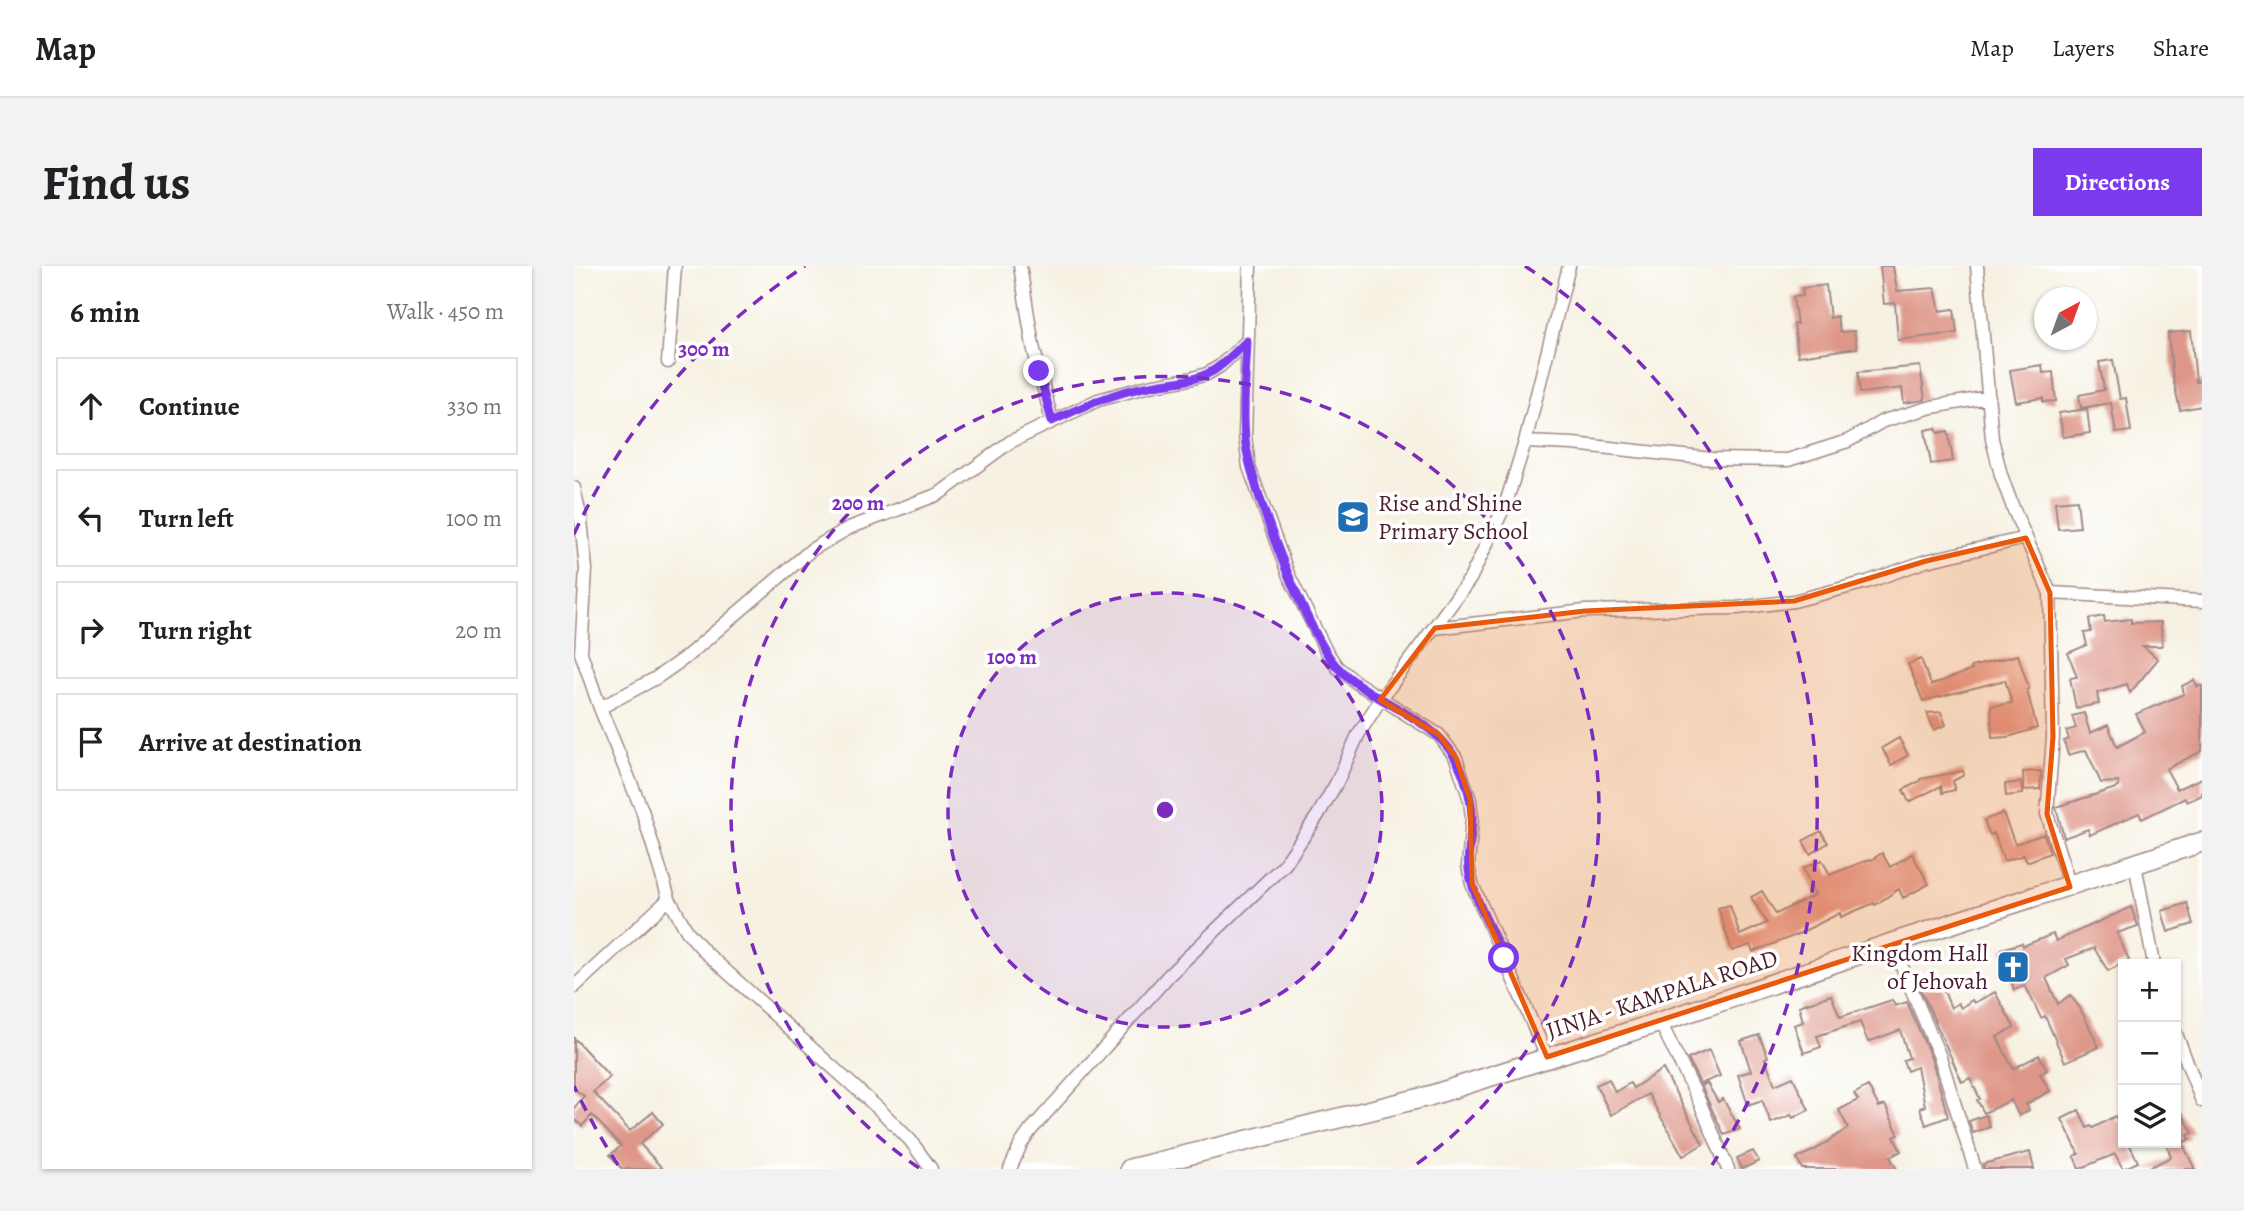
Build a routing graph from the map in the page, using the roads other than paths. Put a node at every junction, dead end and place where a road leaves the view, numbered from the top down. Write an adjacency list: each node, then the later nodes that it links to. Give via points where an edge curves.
1 (675, 266): 7 (street)
2 (1020, 266): 9 (street)
3 (1250, 266): 6 (street)
4 (1569, 266): 10 (street)
5 (1977, 266): 8 (street)
6 (1247, 341): 9 (street, via 1208,374 1098,400); 17 (street, via 1245,436 1250,467 1288,574 1337,667)
7 (668, 362)
8 (1989, 397): 10 (street, via 1882,421 1848,441 1788,460); 12 (street, via 2001,475)
9 (1052, 421): 18 (street, via 1010,443 939,494 849,528 811,551 686,657)
10 (1525, 442): 15 (street, via 1506,503 1482,555)
11 (574, 488): 16 (street, via 586,569)
12 (2026, 538): 13 (street); 15 (street, via 1926,561 1794,601 1737,608 1585,611)
13 (2050, 593): 14 (street); 21 (street, via 2053,737 2047,814)
14 (2202, 601)
15 (1435, 628): 17 (street)
16 (578, 652): 18 (street)
17 (1380, 700): 28 (street, via 1439,736 1455,758 1470,800 1468,866 1472,884); 32 (street, via 1318,815 1284,864 1170,975 1030,1131)
18 (600, 708): 22 (street, via 642,810)
19 (2202, 842): 20 (highway, JINJA - KAMPALA ROAD)
20 (2135, 864): 21 (highway, JINJA - KAMPALA ROAD); 24 (street)
21 (2070, 887): 23 (highway, JINJA - KAMPALA ROAD)
22 (669, 899): 25 (street); 31 (street, via 705,952 880,1110)
23 (1892, 943): 26 (highway, JINJA - KAMPALA ROAD); 35 (street, via 1940,1057)
24 (2153, 959)
25 (574, 987)
26 (1660, 1022): 28 (highway, JINJA - KAMPALA ROAD); 34 (street)
27 (2181, 1047): 29 (street)
28 (1547, 1057): 30 (highway, JINJA - KAMPALA ROAD, via 1429,1096)
29 (2202, 1101)
30 (1170, 1164): 33 (highway, JINJA - KAMPALA ROAD)
31 (931, 1169)
32 (1010, 1169)
33 (1130, 1169)
34 (1728, 1169)
35 (1975, 1169)

